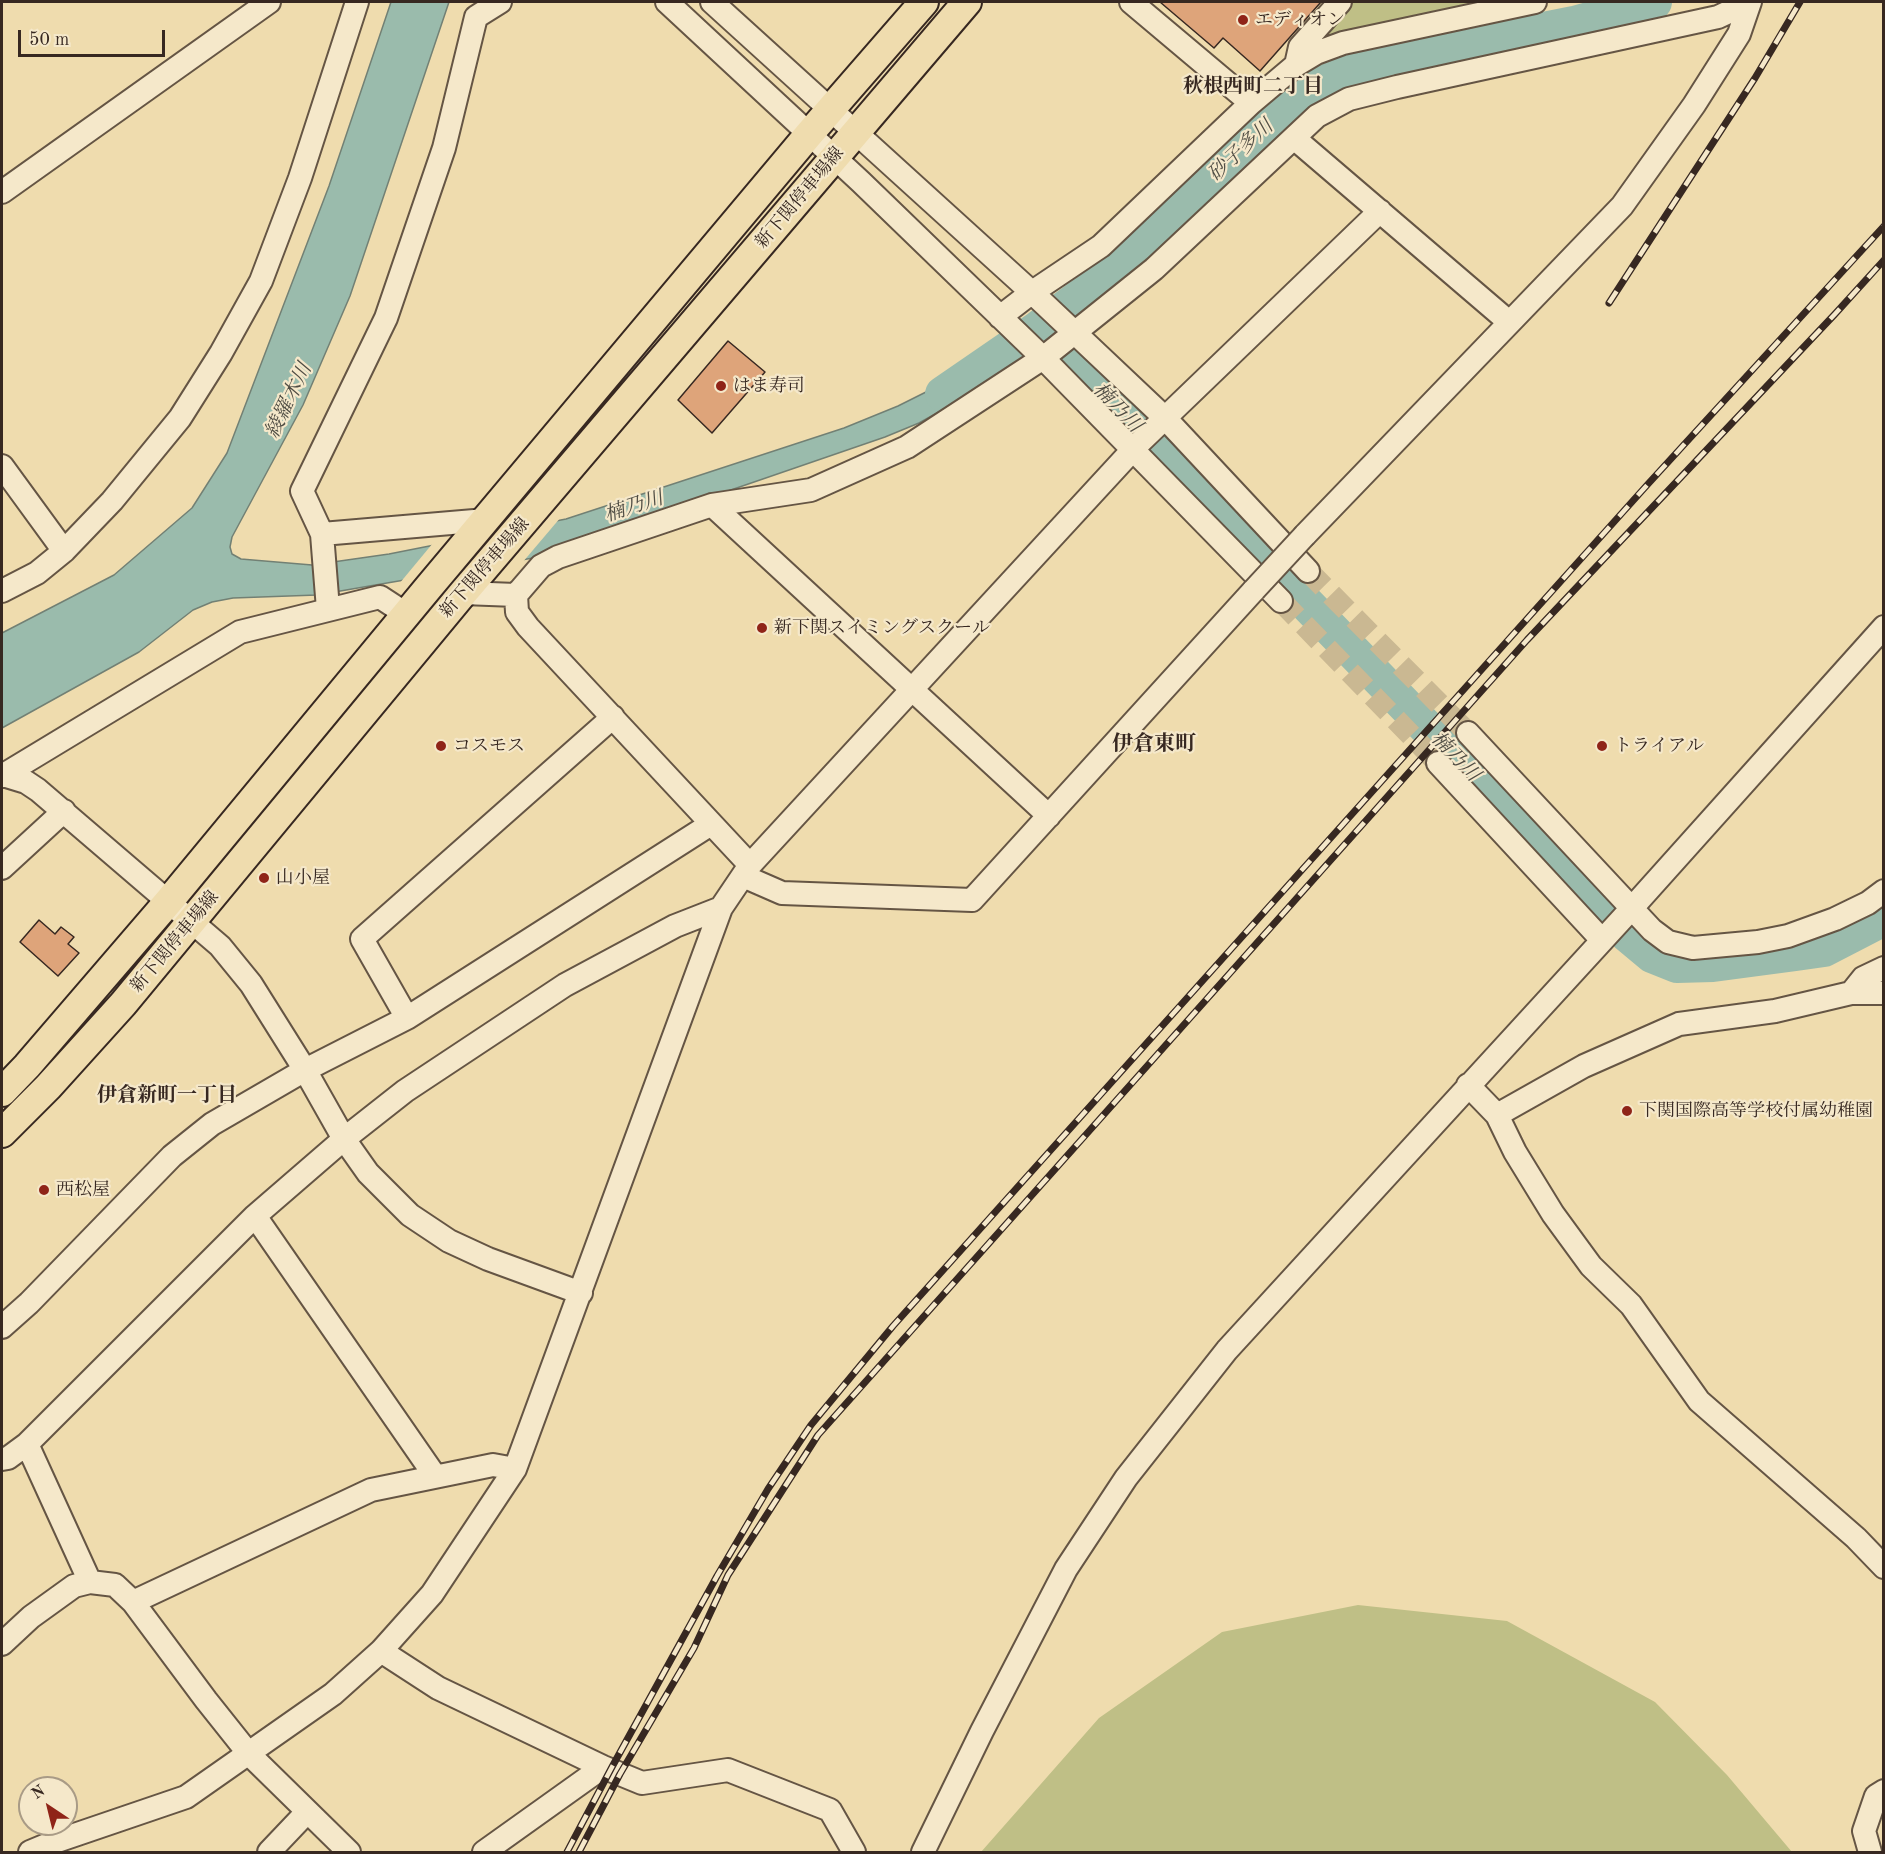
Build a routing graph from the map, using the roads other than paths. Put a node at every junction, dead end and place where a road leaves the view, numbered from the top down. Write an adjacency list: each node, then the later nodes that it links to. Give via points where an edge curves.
1 (269, 2): 19 (street)
2 (357, 2): 32 (street, via 300,178 261,281 180,418 112,501)
3 (500, 2): 31 (street, via 476,17 444,148 386,318 302,491)
4 (667, 2): 15 (street)
5 (712, 2): 14 (street)
6 (924, 2): 14 (main road, 新下関停車場線)
7 (967, 2): 16 (main road, 新下関停車場線)
8 (1131, 2): 13 (street)
9 (1340, 2): 12 (street, via 1300,47)
10 (1535, 2): 12 (street, via 1343,43 1316,52)
11 (1750, 2): 17 (street, via 1718,17 1349,99 1317,116); 23 (street, via 1739,34 1622,206)
12 (1296, 65): 13 (street)
13 (1251, 103): 21 (street, via 1101,246)
14 (830, 111): 15 (main road, 新下関停車場線); 16 (street)
15 (810, 133): 18 (street); 30 (main road, 新下関停車場線)
16 (855, 133): 18 (main road, 新下関停車場線); 21 (street)
17 (1294, 138): 20 (street); 24 (street, via 1154,269)
18 (835, 158): 22 (street); 34 (main road, 新下関停車場線)
19 (2, 192)
20 (1380, 212): 23 (street); 26 (street)
21 (1034, 296): 22 (street); 24 (street)
22 (1002, 319): 25 (street)
23 (1509, 322): 47 (street, bridge, via 1305,535)
24 (1070, 333): 25 (street); 26 (street)
25 (1042, 355): 27 (street); 29 (street, via 908,447 811,490)
26 (1160, 423): 27 (street); 33 (street)
27 (1136, 447): 37 (street); 41 (street)
28 (2, 466): 32 (street)
29 (712, 505): 36 (street, via 558,557 542,566); 41 (street)
30 (484, 522): 31 (street); 39 (main road, 新下関停車場線)
31 (322, 540): 38 (street)
32 (64, 551): 35 (street, via 37,573)
33 (1308, 572)
34 (467, 589): 36 (street); 55 (main road, 新下関停車場線)
35 (2, 591)
36 (516, 595): 42 (street, via 518,612 528,627)
37 (1281, 601)
38 (327, 604): 39 (street, via 380,597); 45 (street, via 240,632)
39 (406, 614): 52 (main road, 新下関停車場線)
40 (1884, 627): 54 (street)
41 (910, 690): 47 (street); 50 (street)
42 (613, 717): 48 (street); 60 (street, via 362,939)
43 (1468, 733): 54 (street)
44 (1438, 763): 56 (street)
45 (2, 775): 46 (street, via 26,782)
46 (64, 811): 49 (street); 52 (street)
47 (1050, 816): 50 (street, via 972,900 782,893)
48 (711, 824): 50 (street); 60 (street)
49 (2, 868)
50 (746, 871): 53 (street)
51 (1884, 891): 54 (street, via 1835,919 1788,936 1693,948 1668,942)
52 (169, 901): 55 (street); 63 (main road, 新下関停車場線)
53 (721, 908): 66 (street, via 675,926 565,985 405,1091); 68 (street)
54 (1632, 908): 56 (street)
55 (192, 921): 61 (street, via 220,946 251,984); 65 (main road, 新下関停車場線, via 123,1004)
56 (1602, 940): 62 (street)
57 (1884, 968): 58 (street, via 1863,978)
58 (1851, 993): 59 (street); 64 (street, via 1775,1011 1680,1024 1584,1066)
59 (1884, 993)
60 (407, 1018): 61 (street)
61 (305, 1070): 66 (street); 69 (street, via 212,1124 172,1156)
62 (1468, 1085): 64 (street); 88 (street, via 1227,1350 1126,1478 1066,1569)
63 (2, 1092)
64 (1497, 1115): 74 (street, via 1553,1214 1591,1266 1631,1305 1699,1401)
65 (2, 1133)
66 (344, 1139): 67 (street); 68 (street, via 368,1173 410,1215 448,1241)
67 (255, 1216): 70 (street); 73 (street)
68 (581, 1293): 72 (street)
69 (2, 1327)
70 (27, 1444): 71 (street); 75 (street)
71 (2, 1459)
72 (515, 1469): 73 (street, via 493,1465); 78 (street, via 432,1594)
73 (435, 1476): 76 (street, via 371,1490)
74 (1884, 1567)
75 (90, 1582): 76 (street, via 115,1585); 77 (street, via 74,1586)
76 (133, 1602): 79 (street)
77 (2, 1644)
78 (381, 1651): 79 (street, via 333,1694); 80 (street, via 438,1688)
79 (249, 1754): 82 (street); 83 (street, via 186,1797)
80 (603, 1767): 86 (street); 87 (street, via 642,1783 728,1770 830,1810)
81 (1884, 1791): 89 (street, via 1876,1796 1864,1831)
82 (307, 1812): 84 (street); 85 (street)
83 (30, 1852)
84 (269, 1852)
85 (349, 1852)
86 (484, 1852)
87 (854, 1852)
88 (923, 1852)
89 (1869, 1852)

